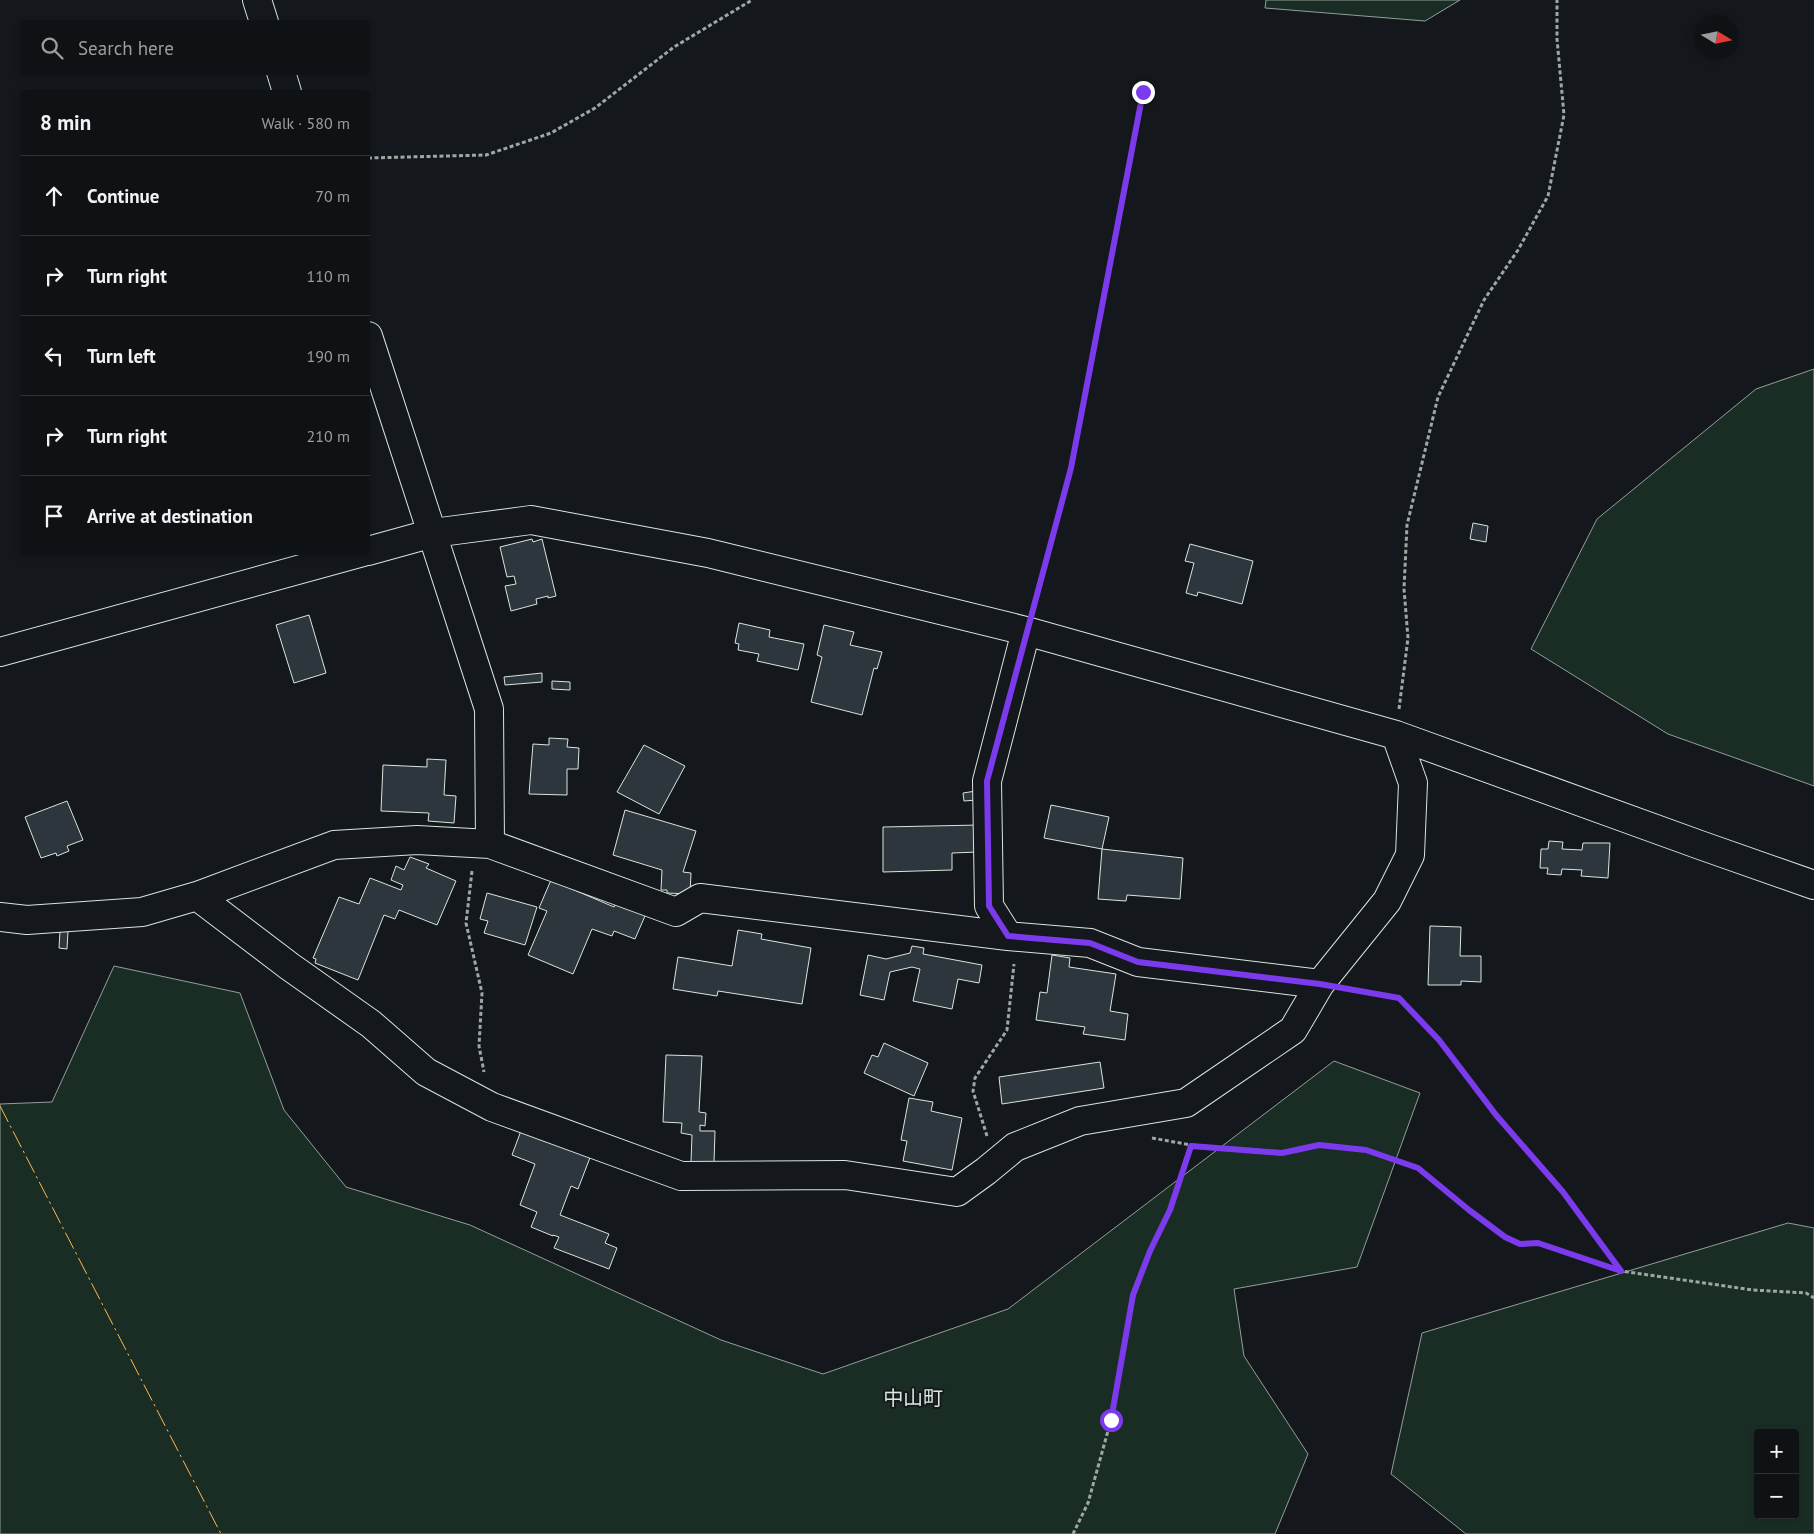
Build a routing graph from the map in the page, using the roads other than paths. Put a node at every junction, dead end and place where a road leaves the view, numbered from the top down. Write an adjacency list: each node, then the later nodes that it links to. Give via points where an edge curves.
1 (257, 0): 2 (street)
2 (263, 20)
3 (282, 75): 4 (street)
4 (286, 90)
5 (370, 342): 6 (street)
6 (433, 533): 7 (street); 9 (street, via 531,520 708,552); 12 (street, via 489,709)
7 (370, 550)
8 (352, 555): 10 (street)
9 (1026, 631): 11 (street); 16 (street, via 987,781 989,906)
10 (0, 652)
11 (1396, 735): 13 (street); 17 (street, via 1413,783 1410,855 1387,901)
12 (480, 843): 14 (street, via 417,840 334,845); 16 (street, via 676,912 700,898)
13 (1814, 884)
14 (197, 896): 15 (street, via 142,912 27,920); 17 (street, via 371,1024 426,1072 492,1107 681,1176 845,1175 957,1192 1015,1147 1080,1121 1186,1103 1293,1030)
15 (0, 917)
16 (1008, 936): 17 (street, via 1090,943 1138,962)
17 (1320, 984)

